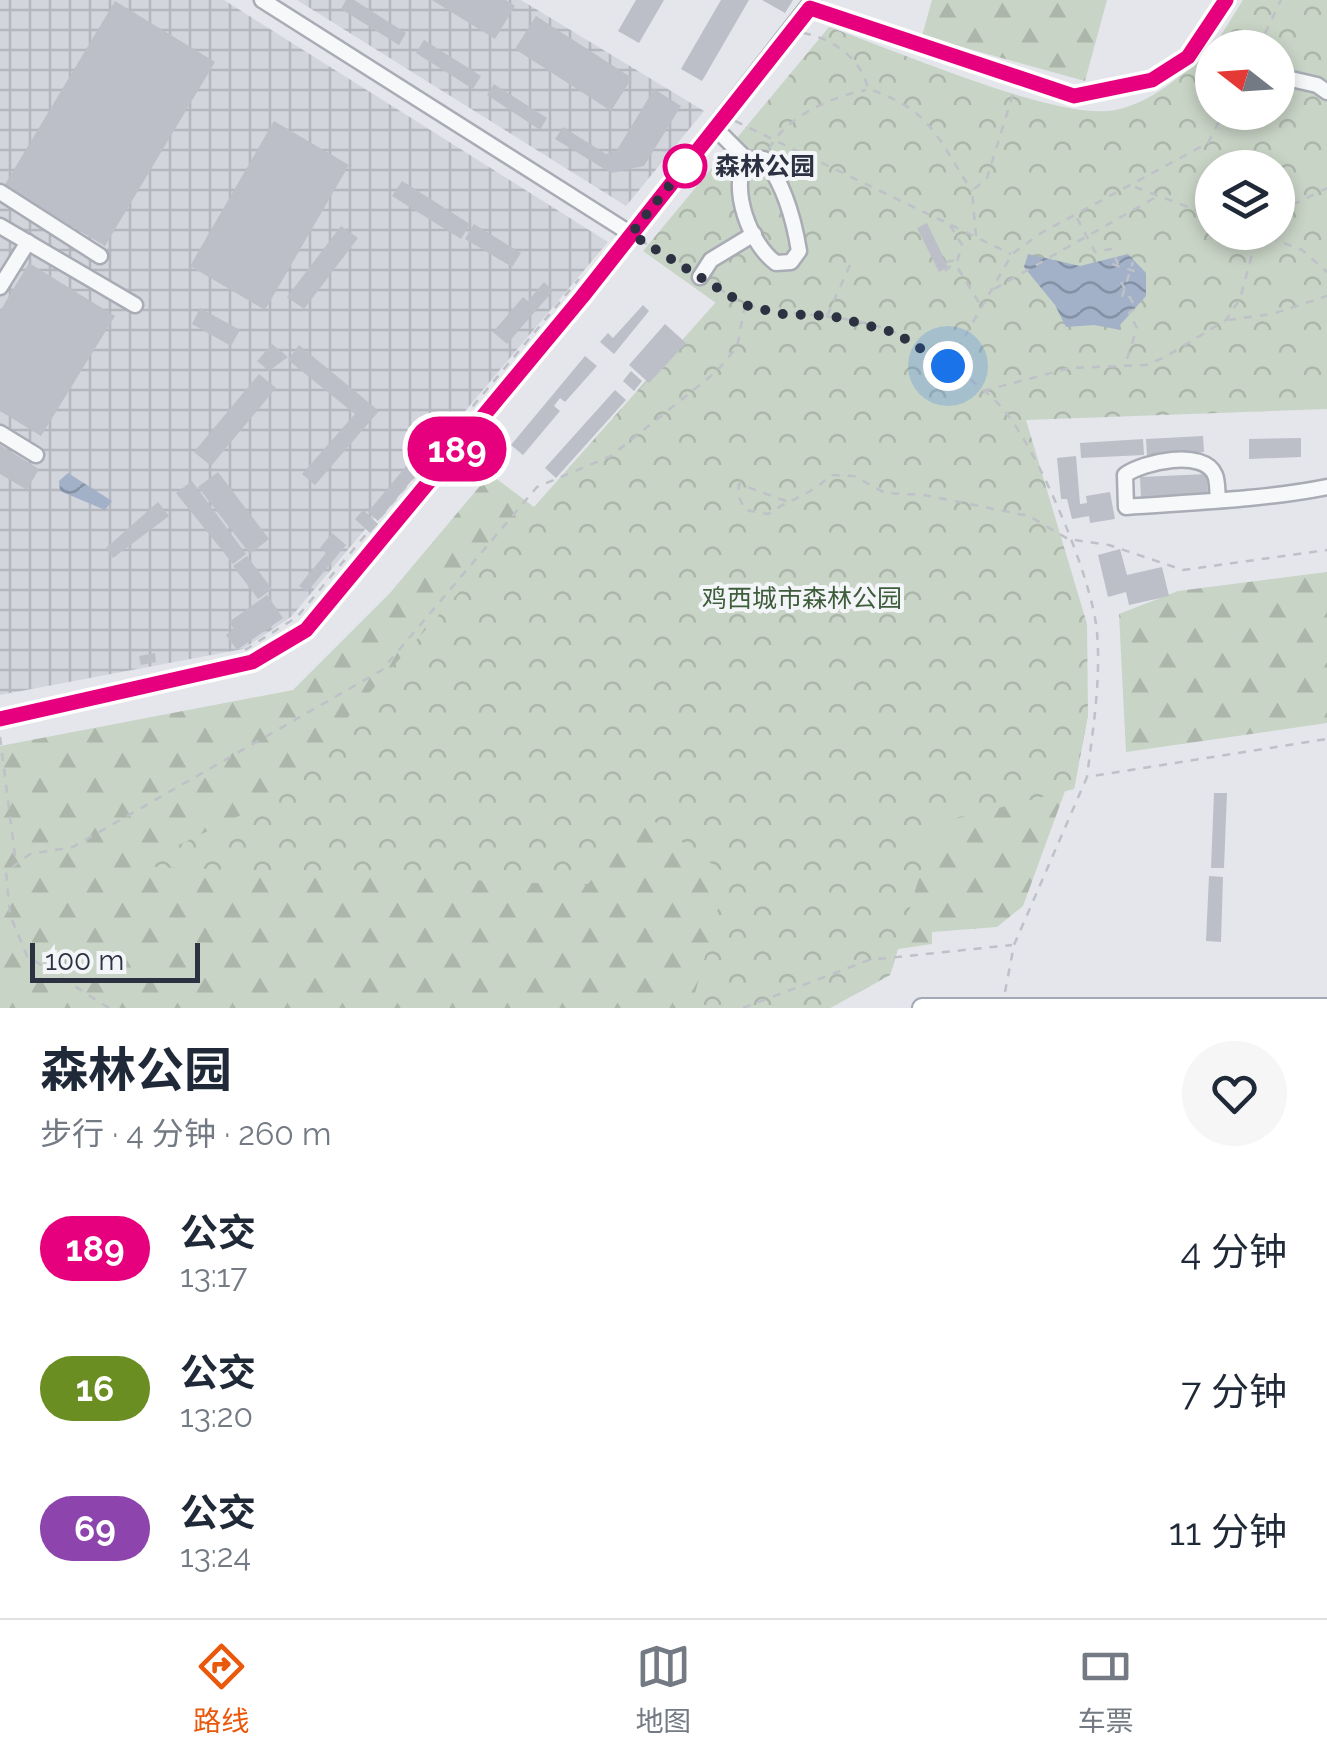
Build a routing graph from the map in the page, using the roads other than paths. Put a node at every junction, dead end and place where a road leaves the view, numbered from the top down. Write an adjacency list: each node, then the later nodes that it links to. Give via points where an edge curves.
1 (262, 0): 10 (street)
2 (1226, 0): 3 (street, via 1188,57 1152,80 1074,96)
3 (811, 4): 6 (street)
4 (1295, 80): 5 (street)
5 (1327, 92)
6 (720, 122): 7 (street); 10 (street)
7 (746, 159): 11 (street, via 740,191); 11 (street, via 764,159 775,172 799,251 791,262 776,263 762,253)
8 (0, 192): 13 (street)
9 (0, 226): 12 (street)
10 (631, 234): 21 (street, via 306,630 252,662)
11 (754, 234): 14 (street, via 711,260)
12 (28, 242): 15 (street); 16 (street)
13 (100, 256)
14 (700, 277)
15 (0, 288)
16 (135, 306)
17 (0, 433): 18 (street)
18 (36, 455)
19 (1327, 487): 20 (street)
20 (1218, 500): 20 (street, via 1126,507 1125,475 1140,464 1192,460 1215,475)
21 (0, 719)
22 (922, 1008): 23 (main road)
23 (1327, 1008)

